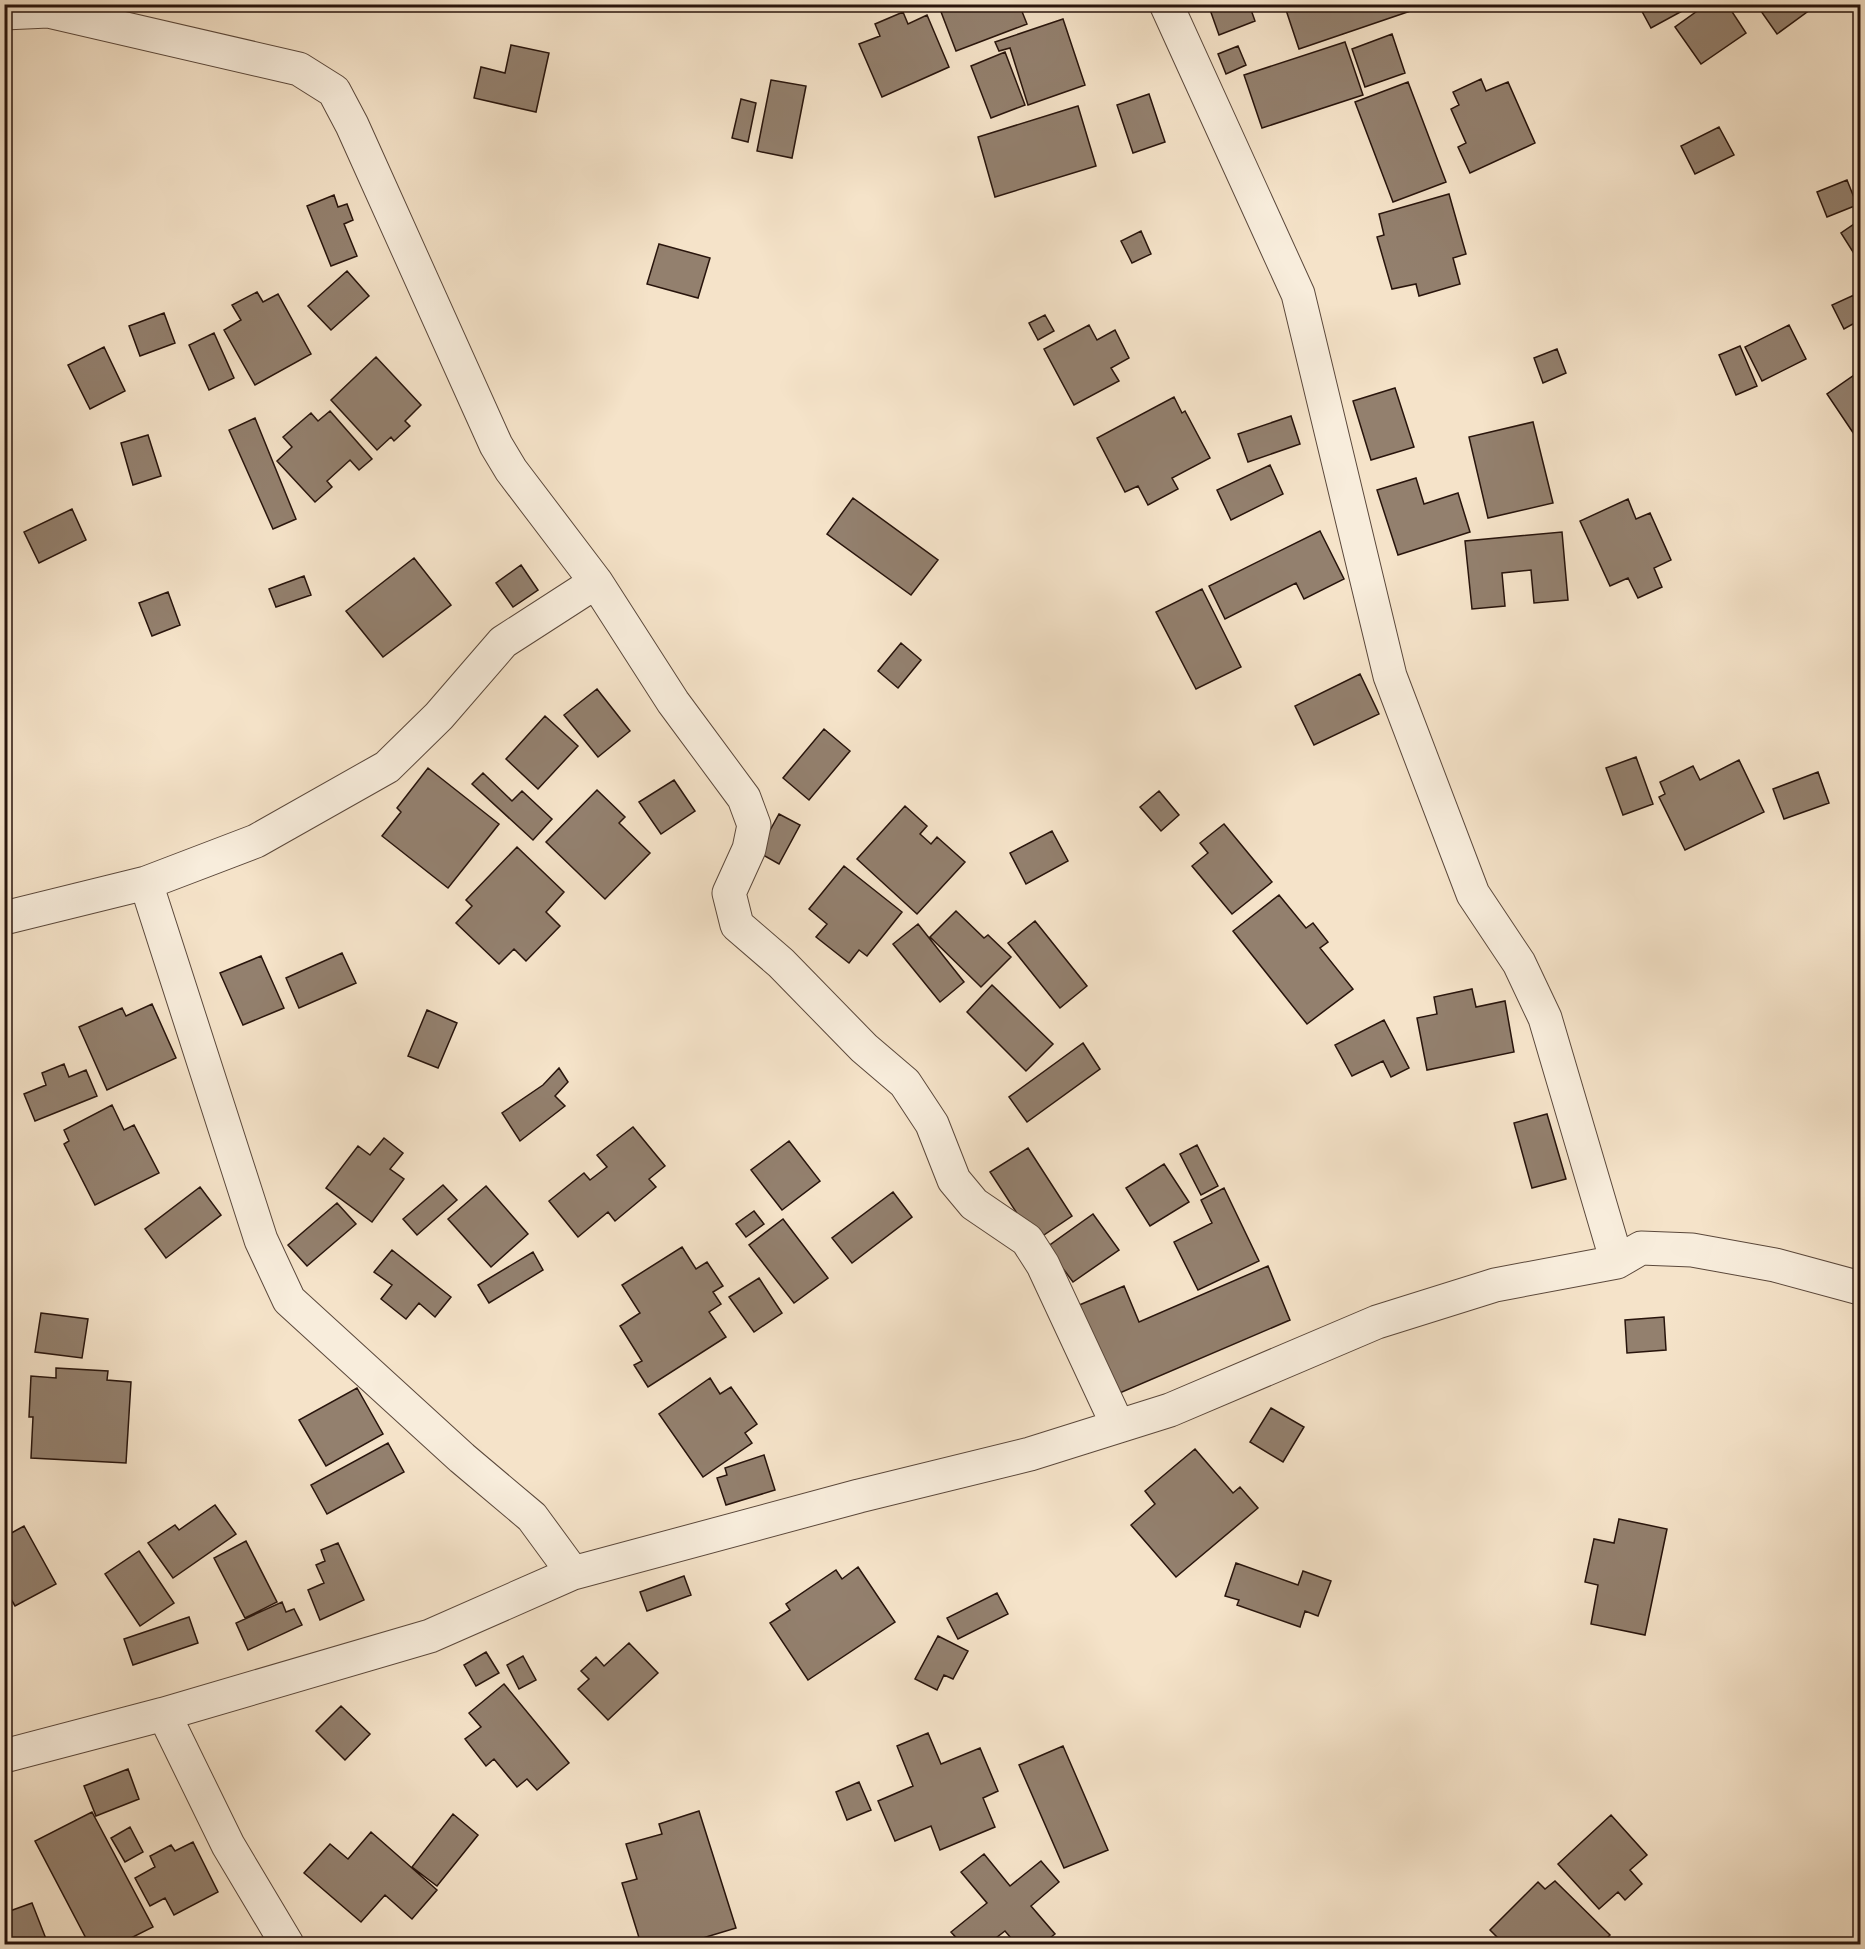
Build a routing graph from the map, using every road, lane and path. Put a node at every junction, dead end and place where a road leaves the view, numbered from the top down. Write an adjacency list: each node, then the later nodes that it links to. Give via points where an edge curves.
1 (1166, 4): 6 (street, via 1298,294 1390,676 1473,894 1519,963 1545,1018)
2 (4, 13): 3 (street, via 48,12 299,69 334,91 496,445)
3 (596, 582): 4 (street, via 503,642 439,716 387,767 256,841); 8 (street, via 673,702 744,798 754,825 749,849 729,893 737,925 905,1083 932,1124 954,1180 974,1204 1027,1240 1043,1265)
4 (146, 883): 5 (street); 9 (street, via 261,1240 289,1300 532,1517)
5 (4, 918)
6 (1617, 1262): 7 (street, via 1641,1248 1692,1250 1775,1265); 8 (street, via 1495,1285 1377,1322 1170,1410)
7 (1860, 1288)
8 (1118, 1426): 9 (street, via 1030,1454)
9 (573, 1573): 10 (street, via 430,1636)
10 (164, 1714): 11 (street); 12 (street, via 228,1845)
11 (4, 1756)
12 (287, 1944)

